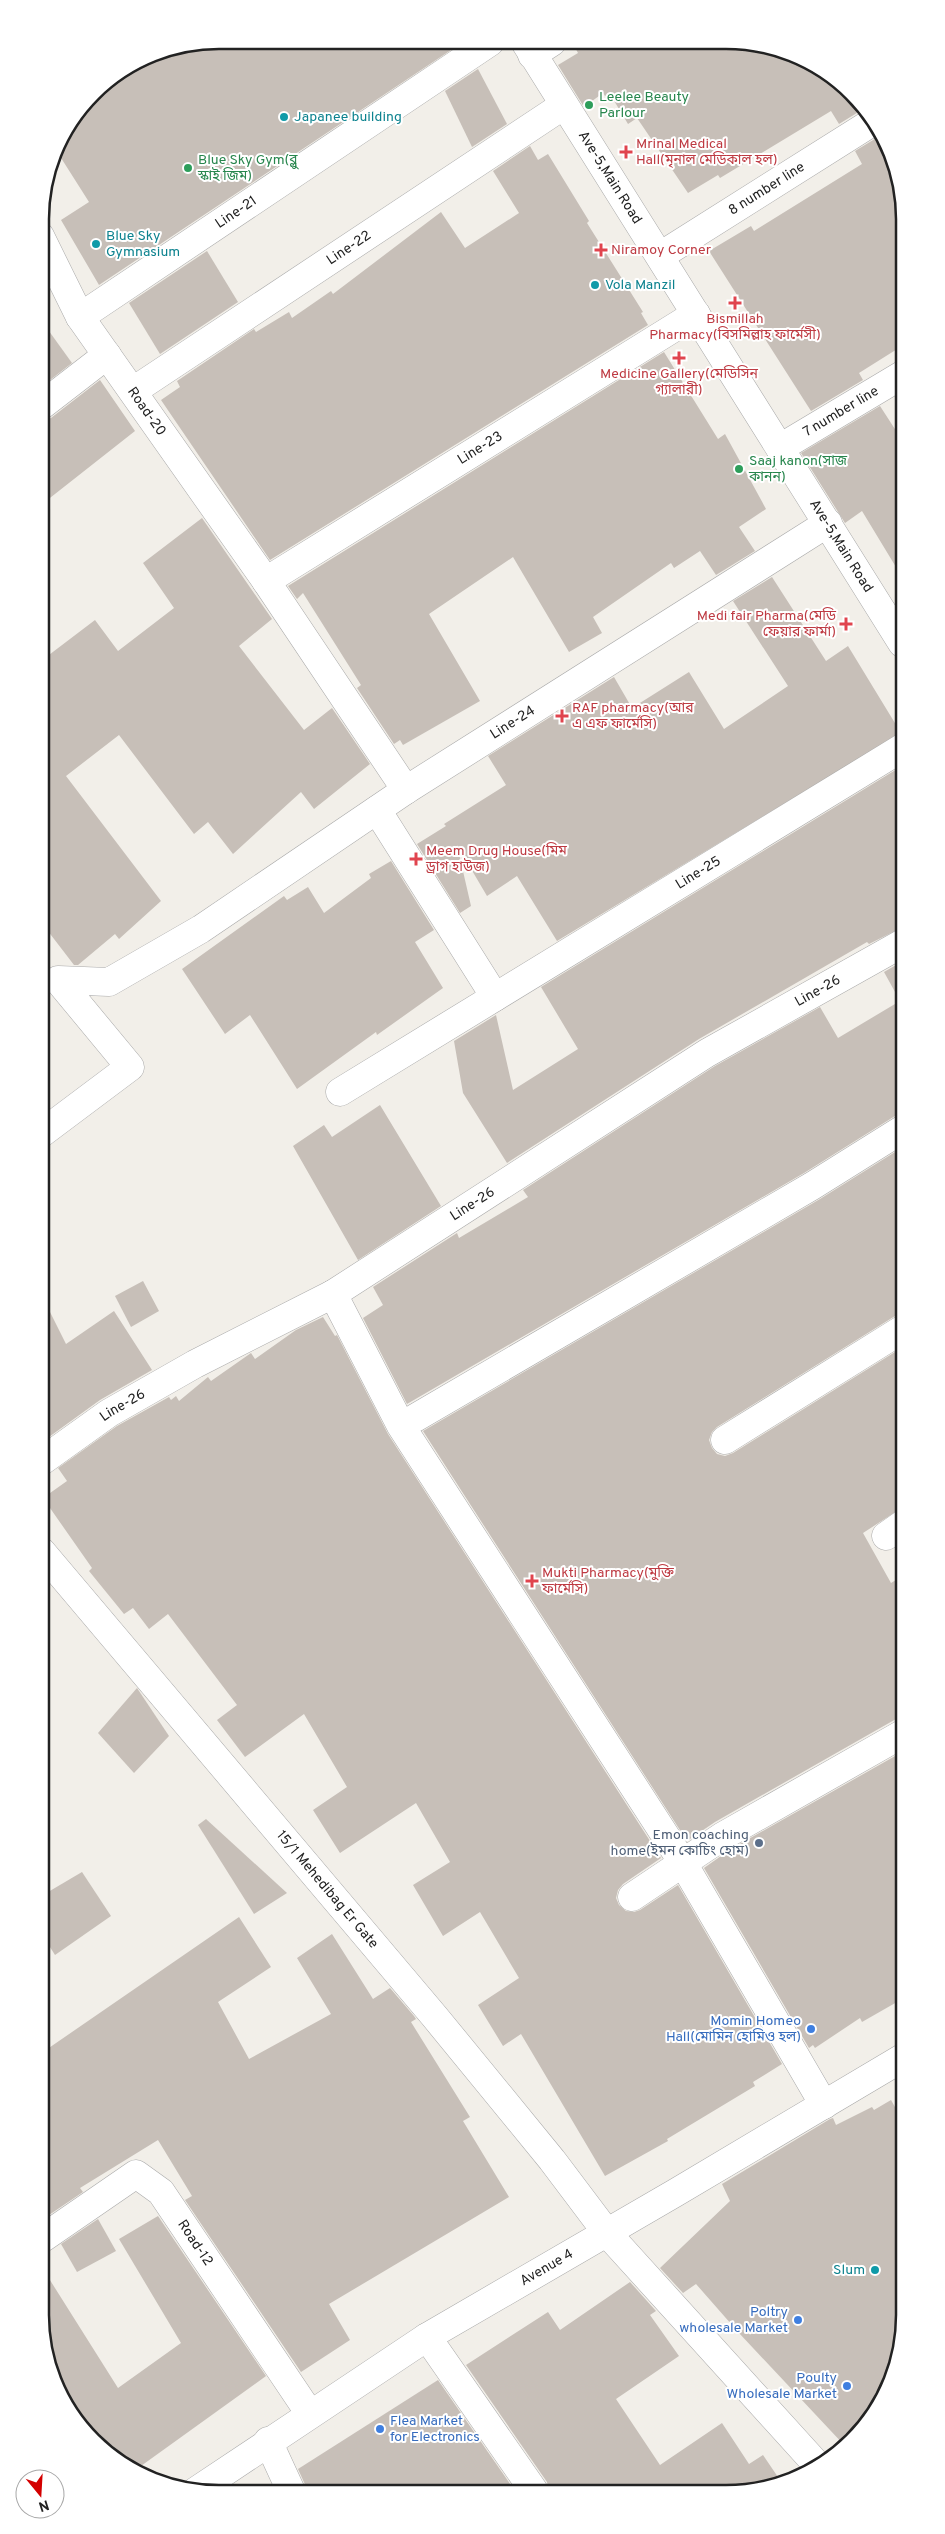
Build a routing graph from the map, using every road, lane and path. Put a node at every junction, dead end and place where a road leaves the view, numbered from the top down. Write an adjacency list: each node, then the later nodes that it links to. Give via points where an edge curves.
1 (480, 49): 8 (street, Line-21)
2 (537, 49): 3 (street, Ave-5,Main Road)
3 (564, 105): 6 (street, Ave-5,Main Road); 11 (street, Line-22)
4 (868, 125): 6 (street, 8 number line)
5 (49, 254): 8 (street, Road-20)
6 (660, 256): 7 (street, Ave-5,Main Road)
7 (696, 314): 13 (street, Ave-5,Main Road); 15 (street, Line-23)
8 (80, 317): 9 (street, Road-20)
9 (107, 355): 11 (street, Road-20); 12 (street)
10 (896, 379): 13 (street, 7 number line)
11 (133, 390): 15 (street, Road-20)
12 (49, 400)
13 (780, 448): 14 (street, Ave-5,Main Road)
14 (828, 523): 16 (street, Ave-5,Main Road); 18 (street, Line-24)
15 (266, 581): 18 (street, Road-20)
16 (896, 633)
17 (896, 752): 22 (street, Line-25)
18 (406, 790): 19 (street, Line-24)
19 (377, 810): 21 (street, Line-24, via 200,930 109,982); 22 (street)
20 (896, 947): 26 (street, Line-26, via 707,1053)
21 (50, 977): 24 (street, via 130,1067)
22 (495, 997): 23 (street, Line-25)
23 (340, 1092)
24 (49, 1128)
25 (896, 1133): 28 (street, via 812,1186)
26 (333, 1294): 30 (street, Line-26, via 195,1364 109,1413); 33 (street, via 401,1426)
27 (896, 1333): 29 (street)
28 (415, 1418)
29 (725, 1440)
30 (49, 1456)
31 (49, 1560): 37 (street, 15/1 Mehedibag Er Gate, via 435,2017)
32 (896, 1738): 33 (street, via 723,1836)
33 (683, 1863): 34 (street); 36 (street)
34 (632, 1897)
35 (896, 2062): 36 (street, Avenue 4)
36 (824, 2104): 37 (street, Avenue 4)
37 (607, 2233): 39 (street, Avenue 4); 42 (street, 15/1 Mehedibag Er Gate)
38 (49, 2234): 40 (street, Road-12, via 136,2174 161,2192)
39 (427, 2336): 40 (street, Avenue 4); 45 (street)
40 (310, 2414): 41 (street, Avenue 4)
41 (268, 2441): 43 (street, Avenue 4); 44 (street)
42 (814, 2461)
43 (205, 2485)
44 (288, 2485)
45 (531, 2485)

